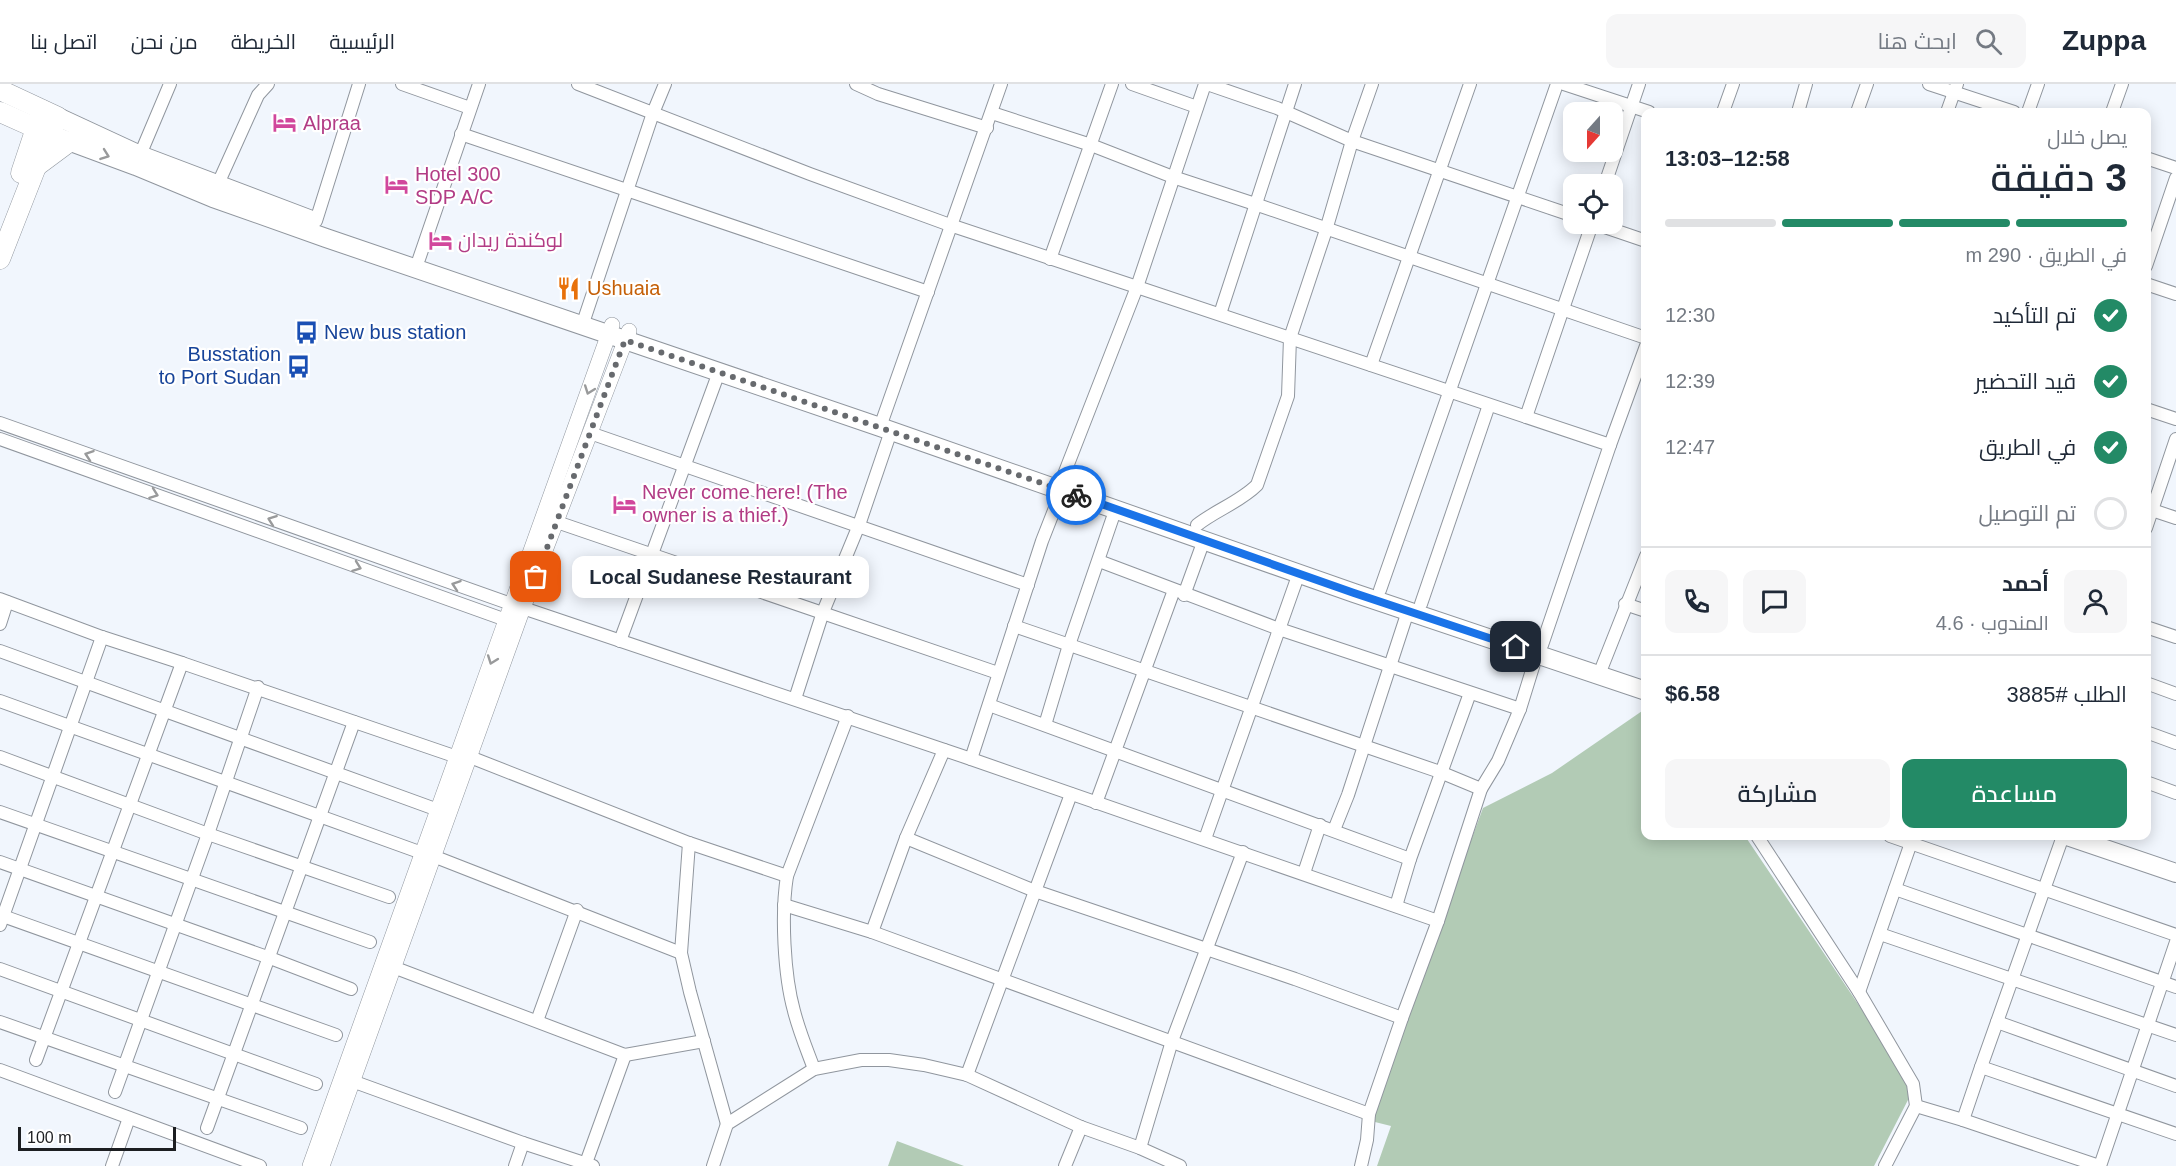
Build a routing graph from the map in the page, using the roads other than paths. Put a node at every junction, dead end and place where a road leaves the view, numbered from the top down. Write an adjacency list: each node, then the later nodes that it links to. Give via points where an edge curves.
1 (170, 84): 48 (street)
2 (268, 84): 56 (street, via 258,95)
3 (359, 84): 61 (street)
4 (402, 84): 29 (street)
5 (479, 84): 29 (street)
6 (578, 84): 39 (street)
7 (665, 84): 39 (street)
8 (856, 84): 43 (street)
9 (1001, 84): 40 (street)
10 (1112, 84): 47 (street)
11 (1132, 84): 28 (street)
12 (1206, 84): 28 (street); 41 (street)
13 (1295, 84): 41 (street)
14 (1372, 84): 45 (street)
15 (1470, 84): 52 (street)
16 (1557, 84): 58 (street)
17 (1564, 84): 27 (street)
18 (1639, 84): 27 (street)
19 (1733, 84): 30 (street)
20 (1806, 84): 31 (street)
21 (1867, 84): 32 (street)
22 (1929, 84): 25 (street)
23 (2038, 84): 35 (street)
24 (2122, 84): 36 (street)
25 (1955, 88): 33 (street); 34 (street)
26 (0, 90): 42 (main road)
27 (1631, 106): 37 (street); 53 (street)
28 (1197, 107): 54 (street)
29 (470, 108): 44 (street)
30 (1724, 108)
31 (1799, 108)
32 (1858, 108)
33 (1948, 108)
34 (2003, 108)
35 (2029, 108)
36 (2113, 108)
37 (1641, 109)
38 (0, 112): 42 (main road)
39 (653, 112): 57 (street); 62 (street)
40 (992, 112): 43 (street); 47 (street)
41 (1286, 114): 45 (street); 59 (street)
42 (41, 122): 46 (main road); 48 (main road); 50 (main road); 50 (main road, via 23,139)
43 (987, 128): 62 (street)
44 (461, 134): 57 (street); 71 (street)
45 (1352, 141): 52 (street); 64 (street)
46 (69, 142): 50 (main road); 81 (main road, one-way to 81, via 326,238)
47 (1090, 145): 54 (street); 72 (street)
48 (140, 155): 56 (main road)
49 (2151, 160): 51 (street)
50 (30, 166): 63 (main road); 70 (main road)
51 (2176, 168)
52 (1441, 170): 58 (street); 69 (street)
53 (1608, 174)
54 (1173, 177): 59 (street); 75 (street)
55 (2176, 178): 68 (street)
56 (218, 186): 61 (main road)
57 (627, 192): 76 (street); 80 (street)
58 (1518, 197): 60 (street); 73 (street)
59 (1255, 204): 64 (street); 79 (street)
60 (1563, 212)
61 (315, 221): 71 (main road)
62 (950, 225): 72 (street); 76 (street)
63 (0, 226)
64 (1326, 230): 69 (street); 83 (street)
65 (1623, 233): 67 (street)
66 (1590, 234): 78 (street)
67 (1641, 239)
68 (2151, 251)
69 (1409, 258): 73 (street); 85 (street)
70 (0, 259)
71 (419, 259): 80 (main road)
72 (1050, 259): 75 (street)
73 (1488, 285): 78 (street); 87 (street)
74 (2151, 286): 77 (street)
75 (1137, 287): 79 (street); 99 (street)
76 (928, 292): 93 (street)
77 (2176, 294)
78 (1563, 309): 82 (street); 90 (street)
79 (1220, 314): 83 (street)
80 (585, 316): 81 (main road)
81 (619, 333): 86 (main road); 93 (main road); 94 (street); 104 (street, one-way to 104)
82 (1641, 336)
83 (1290, 338): 85 (street); 106 (street, via 1288,396 1257,485 1210,514)
84 (1641, 360): 97 (street)
85 (1371, 366): 87 (street)
86 (719, 372): 93 (main road); 98 (street)
87 (1451, 391): 88 (street); 114 (street)
88 (1489, 405): 90 (street); 119 (street)
89 (2151, 411): 91 (street)
90 (1526, 417): 97 (street)
91 (2176, 419)
92 (0, 423): 107 (street, one-way to 92)
93 (885, 425): 99 (main road); 105 (street)
94 (590, 433): 98 (street); 104 (street)
95 (0, 439): 109 (street, one-way to 109)
96 (2176, 439): 100 (street)
97 (1610, 445): 131 (street)
98 (685, 465): 105 (street); 108 (street)
99 (1062, 483): 101 (main road); 106 (main road); 113 (street)
100 (2151, 506)
101 (1116, 508): 106 (main road); 110 (street)
102 (2151, 509): 103 (street)
103 (2176, 518)
104 (550, 519): 108 (street); 118 (street)
105 (859, 525): 113 (street); 121 (street)
106 (1200, 533): 112 (main road); 114 (main road); 115 (street)
107 (334, 542): 109 (street); 118 (street, one-way to 107)
108 (654, 554): 121 (street); 129 (street)
109 (328, 556): 122 (street, one-way to 122)
110 (1099, 561): 115 (street); 130 (street)
111 (1641, 569): 117 (street)
112 (1299, 573): 119 (main road); 125 (street)
113 (1028, 585): 124 (street)
114 (1380, 590): 119 (main road)
115 (1179, 592): 125 (street); 136 (street)
116 (4, 601): 123 (street); 127 (street)
117 (1625, 604): 120 (street); 135 (street)
118 (517, 606): 122 (street); 129 (street); 162 (street)
119 (1415, 608): 131 (main road); 134 (street)
120 (1641, 609)
121 (824, 612): 137 (street); 145 (street)
122 (506, 620): 162 (street, one-way to 162)
123 (0, 624)
124 (1014, 626): 130 (street); 137 (street)
125 (1279, 629): 134 (street); 148 (street)
126 (2151, 629): 128 (street)
127 (102, 637): 133 (street); 139 (street)
128 (2176, 638)
129 (620, 642): 145 (street)
130 (1069, 645): 136 (street); 153 (street)
131 (1540, 650): 135 (main road); 142 (main road); 149 (street)
132 (0, 651): 139 (street)
133 (182, 663): 141 (street); 150 (street)
134 (1390, 667): 143 (street); 158 (street)
135 (1602, 667): 138 (main road)
136 (1144, 672): 148 (street); 160 (street)
137 (998, 673): 147 (street)
138 (1641, 679)
139 (87, 683): 150 (street); 154 (street)
140 (2151, 685): 144 (street)
141 (258, 687): 152 (street); 156 (street)
142 (1641, 689)
143 (1470, 693): 149 (street); 165 (street)
144 (2176, 693)
145 (795, 699): 151 (street)
146 (0, 701): 154 (street)
147 (988, 705): 153 (street); 164 (street)
148 (1252, 709): 158 (street); 171 (street)
149 (1520, 709): 170 (street, via 1498,761)
150 (163, 711): 156 (street); 161 (street)
151 (848, 716): 159 (street); 202 (street)
152 (354, 723): 162 (street); 166 (street)
153 (1045, 725): 160 (street)
154 (71, 727): 161 (street); 167 (street)
155 (2151, 734): 157 (street)
156 (240, 738): 166 (street); 168 (street)
157 (2176, 743)
158 (1364, 747): 165 (street); 181 (street)
159 (944, 750): 164 (street); 183 (street)
160 (1116, 752): 171 (street); 174 (street)
161 (147, 754): 168 (street); 175 (street)
162 (463, 757): 176 (street); 191 (street); 194 (street)
163 (0, 758): 167 (street)
164 (971, 759): 173 (street)
165 (1440, 772): 170 (street); 195 (street)
166 (337, 773): 176 (street); 178 (street)
167 (53, 777): 175 (street); 179 (street)
168 (226, 782): 178 (street); 182 (street)
169 (2151, 784): 172 (street)
170 (1481, 789): 214 (street)
171 (1221, 791): 180 (street); 184 (street)
172 (2176, 793)
173 (1071, 794): 174 (street); 206 (street)
174 (1096, 803): 184 (street)
175 (130, 804): 182 (street); 192 (street)
176 (438, 810): 194 (street)
177 (0, 812): 179 (street)
178 (321, 817): 194 (street); 198 (street)
179 (35, 824): 192 (street); 199 (street)
180 (1320, 825): 181 (street); 200 (street)
181 (1334, 830): 195 (street)
182 (208, 834): 198 (street); 203 (street)
183 (906, 838): 206 (street); 216 (street)
184 (1205, 839): 193 (street)
185 (1762, 840): 235 (street)
186 (1912, 840): 204 (street)
187 (1915, 840): 205 (street)
188 (2063, 840): 205 (street)
189 (2077, 840): 201 (main road)
190 (2117, 840): 196 (main road)
191 (689, 843): 202 (street); 224 (street)
192 (112, 852): 203 (street); 207 (street)
193 (1243, 852): 200 (street); 223 (street)
194 (428, 855): 211 (street); 226 (street); 239 (street)
195 (1410, 859): 210 (street)
196 (2176, 860)
197 (0, 862): 199 (street)
198 (303, 866): 208 (street); 212 (street)
199 (19, 869): 207 (street); 213 (street)
200 (1304, 873): 210 (street)
201 (2176, 873)
202 (787, 876): 209 (street)
203 (192, 880): 212 (street); 215 (street)
204 (1895, 889): 217 (street); 218 (street)
205 (2045, 889): 218 (street); 219 (street)
206 (1035, 891): 223 (street); 229 (street)
207 (96, 895): 215 (street); 222 (street)
208 (389, 897)
209 (784, 905): 216 (street); 254 (street, via 793,1010)
210 (1396, 906): 214 (street)
211 (577, 910): 224 (street); 240 (street)
212 (286, 913): 220 (street); 225 (street)
213 (1, 919): 222 (street)
214 (1438, 921): 237 (street)
215 (175, 925): 225 (street); 228 (street)
216 (872, 932): 229 (street)
217 (1880, 934): 230 (street); 235 (street)
218 (2028, 934): 230 (street); 231 (street)
219 (2176, 935)
220 (370, 942)
221 (2176, 942): 231 (street)
222 (78, 944): 228 (street); 234 (street)
223 (1208, 950): 237 (street); 248 (street)
224 (681, 953): 247 (street)
225 (270, 958): 233 (street); 236 (street)
226 (393, 967): 239 (street); 240 (street)
227 (0, 969): 234 (street)
228 (159, 972): 236 (street); 238 (street)
229 (1003, 980): 248 (street); 257 (street)
230 (2013, 980): 242 (street); 243 (street)
231 (2163, 982): 232 (street); 243 (street)
232 (2176, 987)
233 (351, 989)
234 (62, 991): 238 (street); 246 (street)
235 (1859, 992): 263 (street, via 1907,1071)
236 (253, 1005): 244 (street); 249 (street)
237 (1402, 1018): 264 (street)
238 (141, 1020): 249 (street); 252 (street)
239 (368, 1020): 258 (street); 278 (street)
240 (537, 1021): 250 (street)
241 (0, 1022): 246 (street)
242 (1997, 1022): 253 (street); 256 (street)
243 (2148, 1025): 245 (street); 256 (street)
244 (336, 1035)
245 (2176, 1035)
246 (45, 1036): 251 (street); 252 (street)
247 (704, 1041): 250 (street); 268 (street)
248 (1172, 1041): 264 (street); 274 (street)
249 (235, 1054): 259 (street); 262 (street)
250 (625, 1055): 275 (street)
251 (36, 1060)
252 (124, 1066): 261 (street); 262 (street)
253 (1981, 1067): 265 (street); 267 (street)
254 (813, 1069): 257 (street, via 861,1060 889,1060); 268 (street)
255 (0, 1070): 266 (street)
256 (2133, 1071): 260 (street); 265 (street)
257 (967, 1076): 269 (street)
258 (352, 1081): 273 (street); 279 (street)
259 (316, 1084)
260 (2176, 1086)
261 (115, 1092)
262 (218, 1100): 270 (street); 271 (street)
263 (1916, 1106): 267 (street); 285 (street)
264 (1369, 1114): 284 (street)
265 (2118, 1115): 272 (street); 286 (street)
266 (129, 1118): 276 (street); 277 (street)
267 (1963, 1120): 286 (street)
268 (727, 1124): 281 (street)
269 (1081, 1127): 274 (street); 282 (street)
270 (207, 1128)
271 (301, 1128)
272 (2176, 1134)
273 (523, 1143): 275 (street); 280 (street)
274 (1140, 1148): 283 (street)
275 (590, 1165)
276 (112, 1166)
277 (260, 1166)
278 (310, 1166)
279 (322, 1166)
280 (515, 1166)
281 (713, 1166)
282 (1065, 1166)
283 (1180, 1166)
284 (1360, 1166)
285 (1885, 1166)
286 (2100, 1166)

